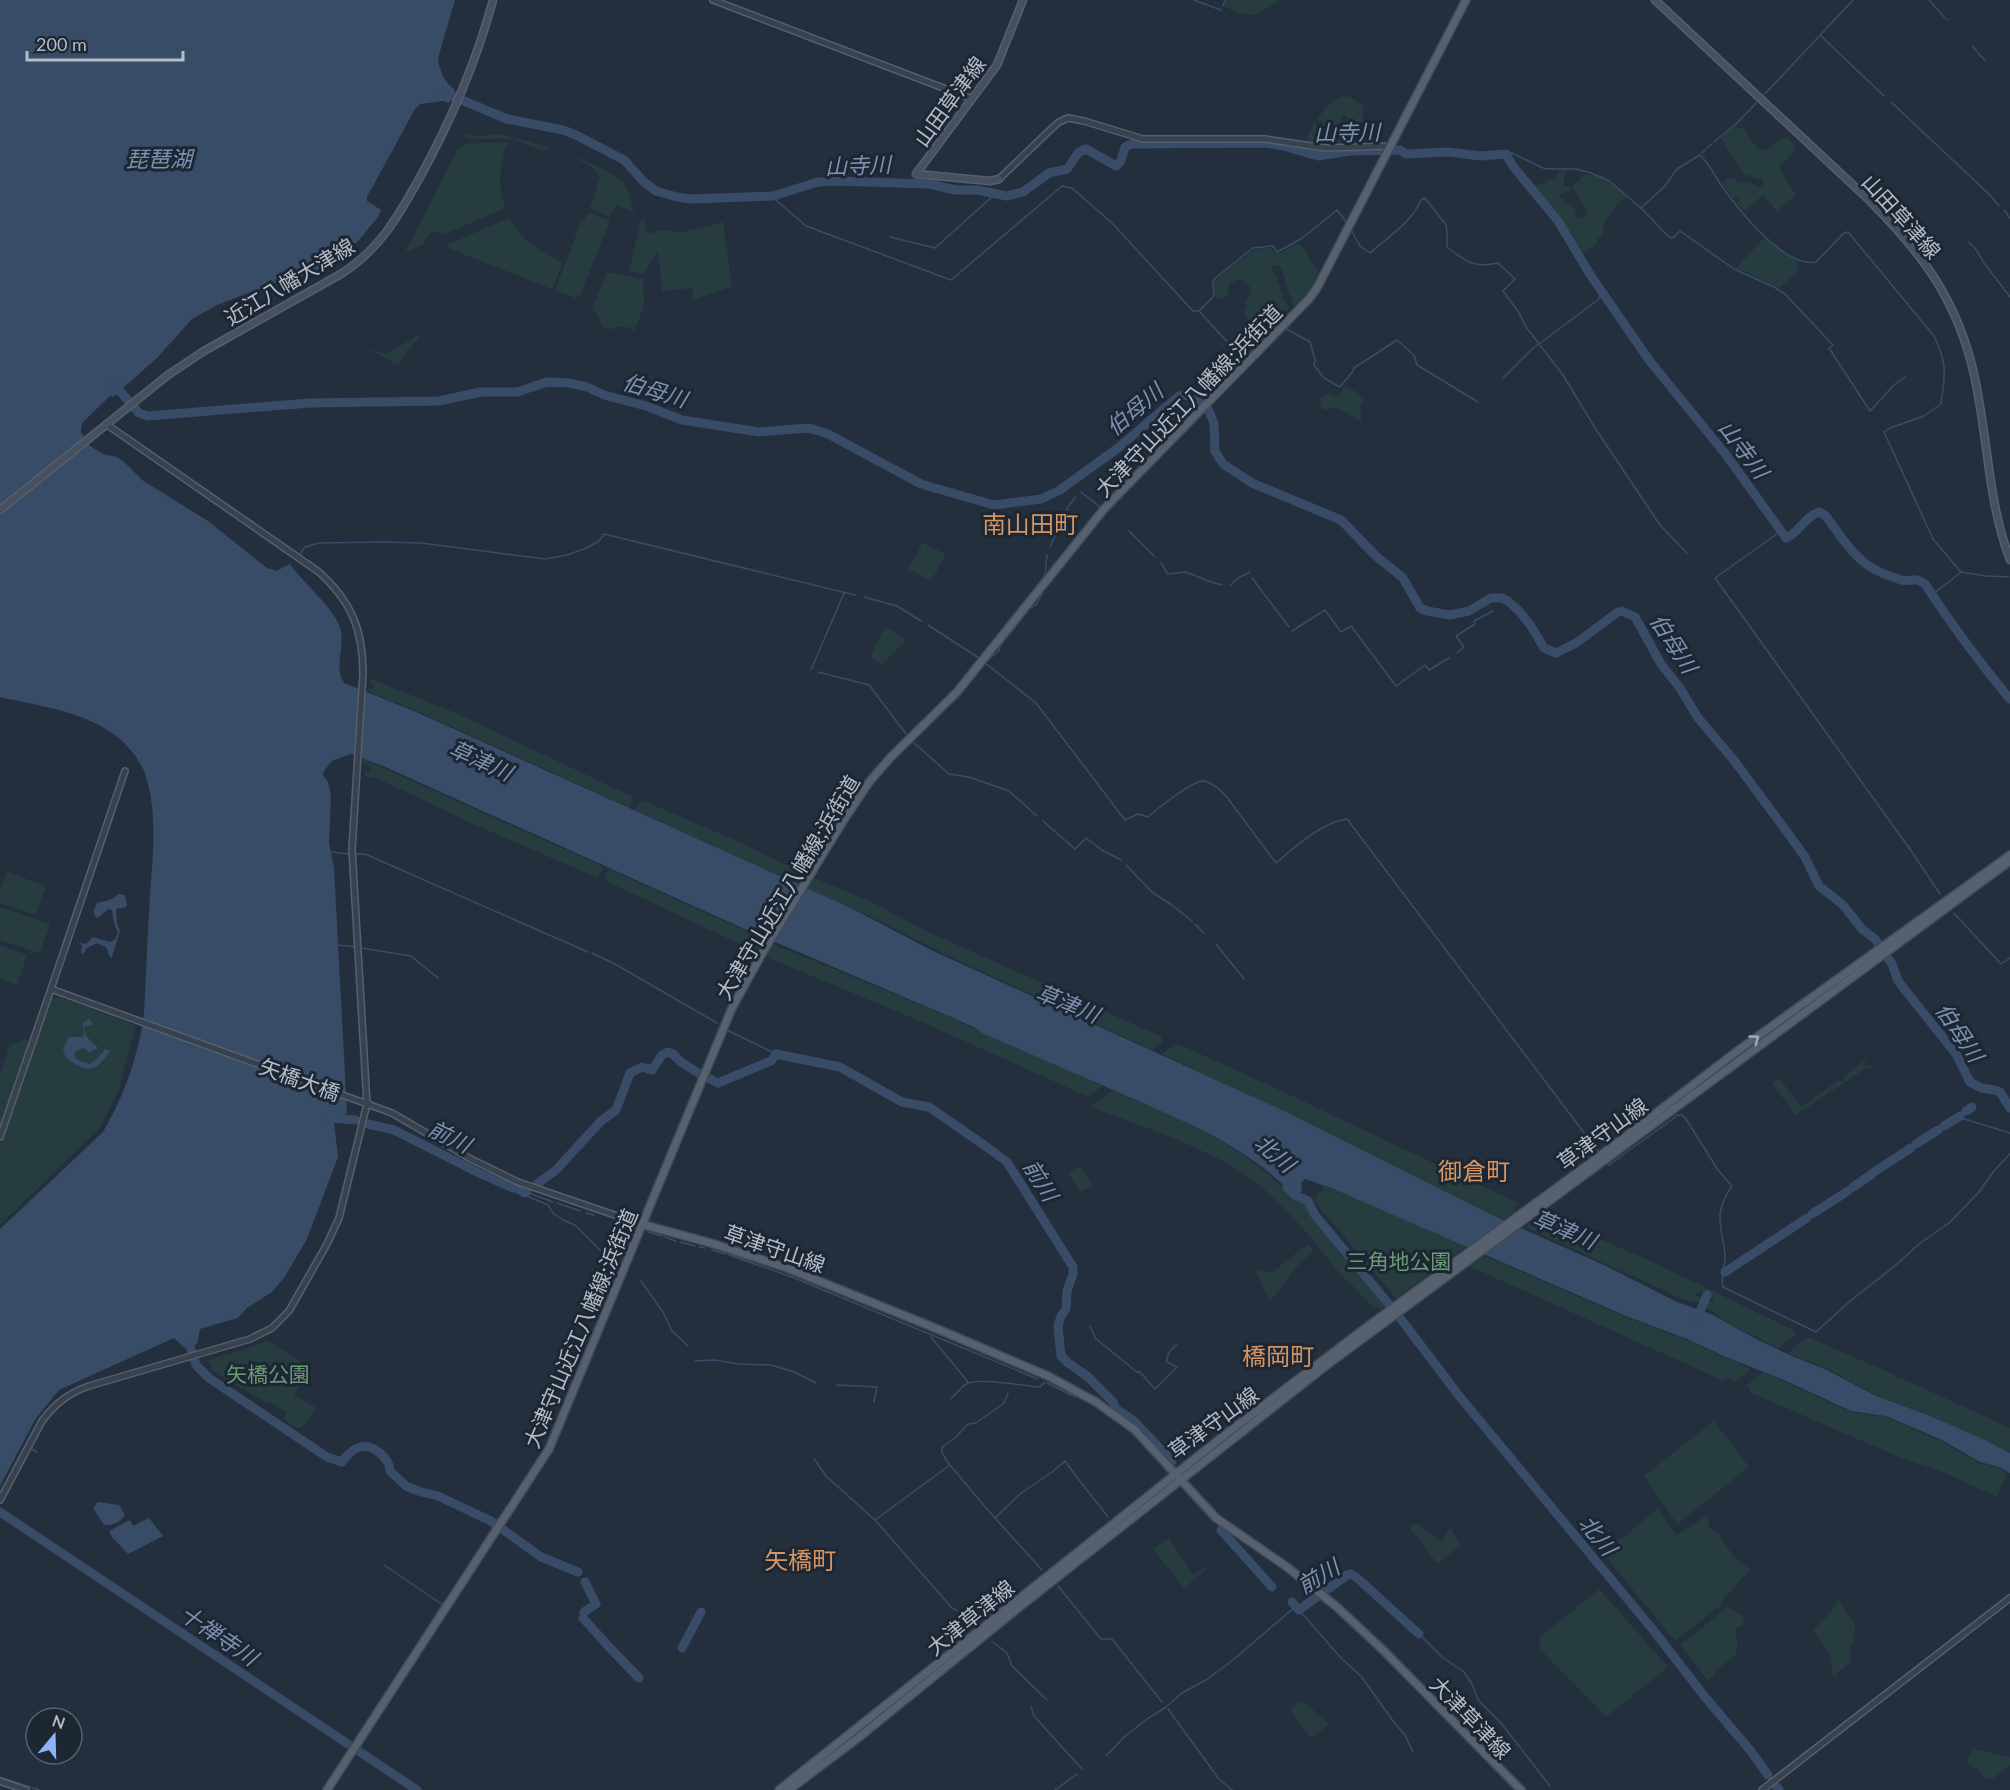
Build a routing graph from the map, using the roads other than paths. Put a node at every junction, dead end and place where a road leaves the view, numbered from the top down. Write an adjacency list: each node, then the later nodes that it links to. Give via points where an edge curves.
1 (493, 0): 9 (main road, 近江八幡大津線, via 463,92 433,154 393,224 368,254 341,274 204,351)
2 (713, 0): 6 (street)
3 (1023, 0): 6 (main road, 山田草津線, via 999,62)
4 (1466, 0): 7 (main road, 大津守山近江八幡線;浜街道)
5 (1655, 0): 11 (main road, 山田草津線, via 1883,215 1928,268 1958,322 1973,370 1997,514)
6 (972, 99): 8 (main road, 山田草津線, via 916,174)
7 (1390, 146): 8 (street, via 1325,148 1265,139 1143,139 1068,118); 19 (main road, 大津守山近江八幡線;浜街道, via 1313,293 1102,511 957,692 859,795 729,1015)
8 (999, 179)
9 (106, 424): 10 (main road, 近江八幡大津線); 17 (street, via 330,582 351,610 359,630 363,681 352,857)
10 (0, 510)
11 (2010, 560)
12 (125, 771): 16 (street)
13 (2010, 855): 15 (main road, 草津守山線)
14 (2010, 861): 15 (main road, 草津守山線)
15 (1901, 938): 20 (main road, 草津守山線, via 1378,1322)
16 (51, 989): 17 (street, 矢橋大橋); 18 (street)
17 (367, 1104): 19 (street, 矢橋大橋, via 392,1113 525,1185); 21 (street, via 336,1227 294,1304 277,1323 258,1335 89,1386 63,1398 42,1422)
18 (0, 1137)
19 (642, 1224): 20 (main road, 草津守山線, via 787,1268 1063,1384 1125,1421); 25 (main road, 大津守山近江八幡線;浜街道, via 549,1449)
20 (1178, 1477): 26 (main road, 大津草津線); 27 (main road, 大津草津線); 28 (main road, 大津草津線, via 1216,1518 1337,1607)
21 (0, 1500)
22 (2010, 1598): 29 (street)
23 (0, 1781): 24 (street)
24 (26, 1790)
25 (327, 1790)
26 (779, 1790)
27 (789, 1790)
28 (1521, 1790)
29 (1762, 1790)

